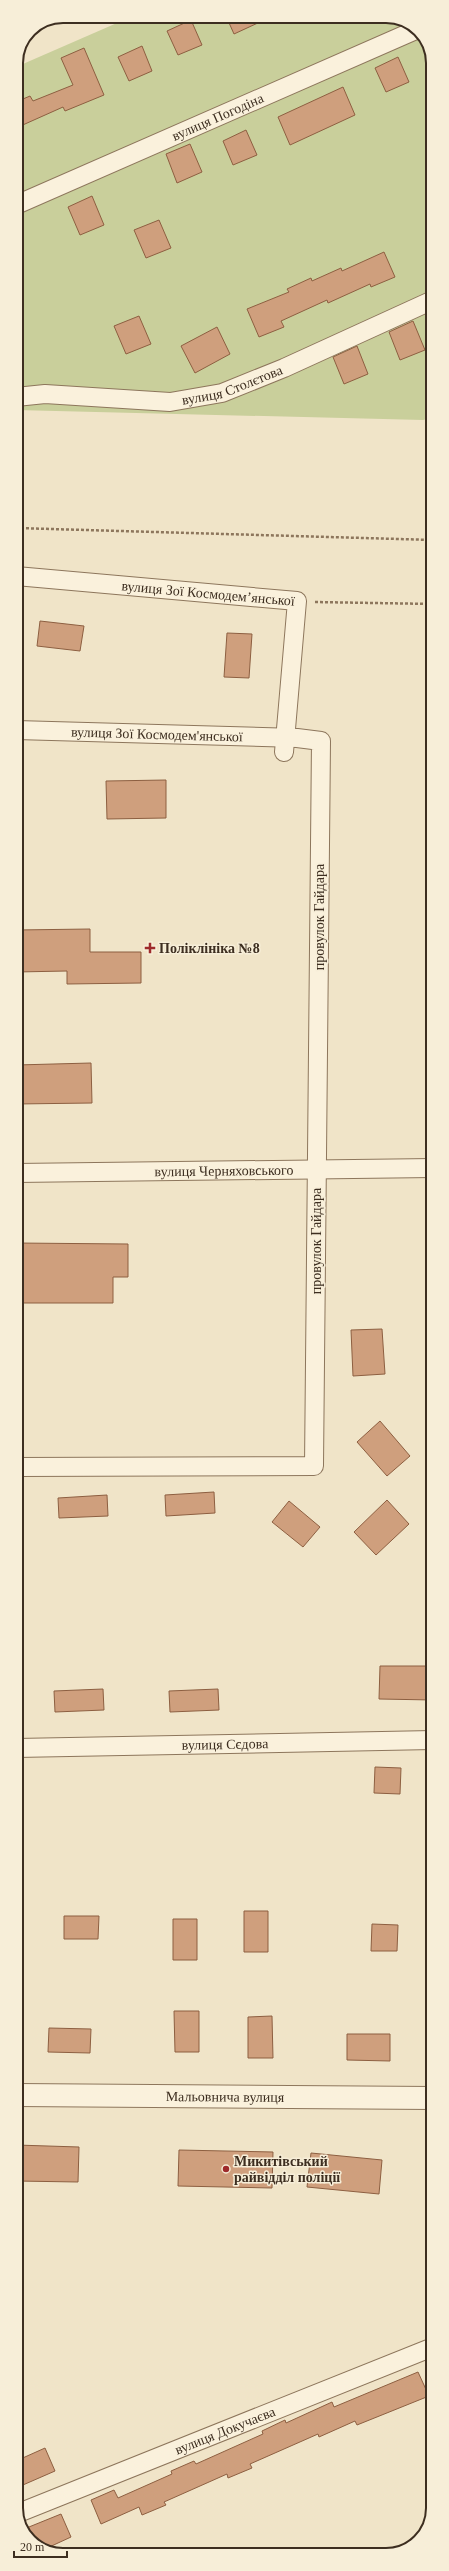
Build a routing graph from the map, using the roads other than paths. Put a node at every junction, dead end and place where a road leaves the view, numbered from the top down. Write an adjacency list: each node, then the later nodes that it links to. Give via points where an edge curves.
1 (411, 32): 2 (street, вулиця Погодіна)
2 (23, 202)
3 (426, 303): 4 (street, вулиця Столєтова, via 284,368 222,393 170,402 45,394)
4 (23, 396)
5 (23, 577): 7 (street, вулиця Зої Космодем’янської, via 297,601)
6 (23, 730): 7 (street, вулиця Зої Космодем'янської)
7 (288, 742): 9 (street, провулок Гайдара, via 320,741)
8 (426, 1168): 9 (street, вулиця Черняховського)
9 (317, 1169): 10 (street, вулиця Черняховського); 11 (street, провулок Гайдара, via 314,1466)
10 (23, 1173)
11 (23, 1467)
12 (426, 1740): 13 (street, вулиця Сєдова)
13 (23, 1748)
14 (23, 2095): 15 (street, Мальовнича вулиця)
15 (426, 2098)
16 (426, 2350): 17 (street, вулиця Докучаєва)
17 (23, 2511)

